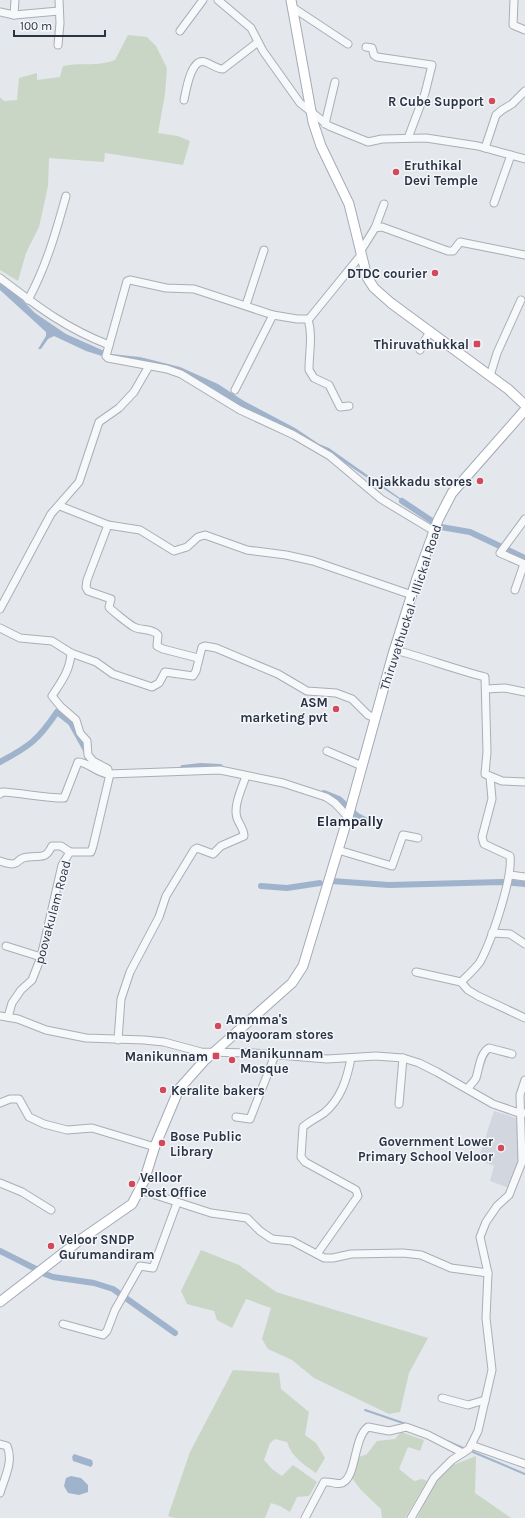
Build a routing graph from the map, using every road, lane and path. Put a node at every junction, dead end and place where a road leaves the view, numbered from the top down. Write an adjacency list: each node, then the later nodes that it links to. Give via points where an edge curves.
1 (15, 0): 9 (street)
2 (59, 0): 7 (street)
3 (203, 0): 11 (street)
4 (218, 0): 12 (street, via 251,28)
5 (514, 0): 10 (street, via 513,25)
6 (291, 4): 13 (street); 19 (main road)
7 (59, 11): 9 (street); 14 (street)
8 (0, 12): 9 (street)
9 (14, 15)
10 (525, 30)
11 (180, 31)
12 (258, 42): 18 (street, via 223,69 200,62 189,77); 19 (street, via 300,103)
13 (348, 44)
14 (58, 45)
15 (366, 47): 21 (street, via 372,48 377,57 432,65 425,93)
16 (335, 82): 20 (street)
17 (525, 90): 22 (street, via 512,104 496,115)
18 (184, 100)
19 (310, 112): 20 (street); 30 (main road, via 321,146 349,204)
20 (325, 124): 21 (street, via 368,142)
21 (408, 138): 22 (street, via 426,138)
22 (485, 148): 23 (street)
23 (511, 155): 24 (street); 26 (street)
24 (525, 159)
25 (66, 196): 33 (street, via 52,246)
26 (494, 203)
27 (384, 204): 28 (street)
28 (375, 228): 30 (street); 31 (street, via 382,227 448,251 453,251 460,242)
29 (264, 250): 35 (street)
30 (361, 254): 37 (street); 38 (main road, via 364,271 374,288)
31 (525, 255)
32 (0, 278): 33 (street)
33 (28, 300): 39 (street, via 67,327)
34 (521, 300): 42 (street, via 497,353)
35 (246, 305): 36 (street); 39 (street, via 194,289 166,288 130,280 127,281)
36 (273, 315): 37 (street); 43 (street)
37 (308, 319): 45 (street, via 311,339 308,370 314,378 328,386 340,407)
38 (430, 331): 40 (street); 42 (main road)
39 (108, 350): 41 (street, via 108,358)
40 (420, 350)
41 (149, 366): 47 (street, via 134,392 119,408 99,422 79,482); 50 (street, via 181,374 240,410 306,442 330,456 381,498)
42 (490, 376): 44 (main road)
43 (235, 390)
44 (525, 405)
45 (349, 406)
46 (525, 410): 50 (main road, Thiruvathuckal - Illickal Road, via 452,493)
47 (60, 506): 49 (street); 54 (street, via 48,521)
48 (525, 519): 51 (street, via 500,553)
49 (108, 525): 53 (street, via 140,530 176,551 205,535 247,550 313,561); 58 (street, via 87,580 88,591 111,599 109,607 112,611 134,627 156,632 157,646)
50 (436, 526): 53 (main road, Thiruvathuckal - Illickal Road)
51 (525, 564): 52 (street)
52 (515, 590)
53 (412, 595): 56 (main road, Thiruvathuckal - Illickal Road)
54 (0, 609)
55 (0, 628): 57 (street, via 20,638 52,641)
56 (394, 650): 59 (street, via 485,677); 61 (main road, Thiruvathuckal - Illickal Road)
57 (71, 653): 58 (street, via 96,662 113,674 152,687 159,683 165,672 188,676 194,674); 64 (street, via 67,674 52,696 76,720 80,733 87,741 88,755)
58 (198, 658): 61 (street, via 202,647 206,646 230,653 296,683 307,691 336,693 352,699 368,715)
59 (486, 689): 60 (street, via 505,688); 66 (street, via 485,774)
60 (525, 692)
61 (375, 718): 63 (main road, Thiruvathuckal - Illickal Road)
62 (327, 752): 63 (street)
63 (362, 766): 69 (main road, Thiruvathuckal - Illickal Road)
64 (108, 773): 65 (street, via 211,769); 68 (street, via 102,774 78,762 64,798 42,798 2,792); 72 (street, poovakulam Road, via 91,852)
65 (246, 776): 69 (street, via 283,783 326,797); 85 (street, via 236,809 244,836 221,846 213,854 197,848 194,850 166,896 159,918 130,972 121,999)
66 (490, 777): 67 (street, via 502,781); 75 (street, via 492,799 482,837 484,844 510,856)
67 (525, 782)
68 (0, 794)
69 (349, 811): 71 (main road, Thiruvathuckal - Illickal Road)
70 (418, 838): 71 (street, via 403,835 392,866)
71 (338, 850): 86 (main road, Thiruvathuckal - Illickal Road, via 298,976)
72 (70, 852): 73 (street, via 61,846 52,846 48,854 42,857 27,856 17,864 11,865); 79 (street, poovakulam Road, via 62,865)
73 (0, 861)
74 (525, 877): 75 (street)
75 (508, 880): 76 (street)
76 (492, 933): 77 (street, via 510,934); 81 (street, via 479,963)
77 (525, 944)
78 (6, 946): 79 (street)
79 (41, 957): 83 (street, poovakulam Road, via 32,980 12,1003)
80 (416, 972): 81 (street)
81 (461, 982): 84 (street, via 478,996)
82 (0, 1016): 83 (street)
83 (8, 1017): 85 (street, via 46,1030 86,1038)
84 (525, 1018)
85 (118, 1040): 86 (street, via 158,1041 201,1052)
86 (214, 1052): 88 (street); 97 (main road, Thiruvathuckal - Illickal Road, via 179,1089)
87 (512, 1054): 92 (street, via 489,1048 486,1050 475,1080)
88 (276, 1055): 89 (street); 96 (street, via 250,1119)
89 (351, 1058): 90 (street); 102 (street, via 347,1077 336,1100 304,1127 301,1157 305,1162 356,1190 358,1196)
90 (402, 1058): 92 (street, via 419,1063); 94 (street)
91 (525, 1080): 95 (street, via 520,1095)
92 (468, 1088): 95 (street, via 494,1104)
93 (0, 1103): 97 (street, via 19,1099 29,1117 44,1124 67,1130 92,1128 107,1131)
94 (399, 1104)
95 (522, 1113): 103 (street, via 522,1162 509,1195 497,1206 486,1222 480,1238)
96 (236, 1118)
97 (155, 1147): 99 (main road, Thiruvathuckal - Illickal Road)
98 (0, 1184): 101 (street, via 22,1192)
99 (140, 1190): 100 (street); 104 (main road, Thiruvathuckal - Illickal Road, via 127,1209 80,1240)
100 (178, 1203): 102 (street, via 223,1216 247,1218 272,1239 292,1241); 105 (street, via 153,1268 140,1266 115,1310 107,1331 103,1335)
101 (51, 1210)
102 (317, 1254): 103 (street, via 324,1258 334,1258 351,1254 420,1254 451,1268)
103 (488, 1273): 107 (street, via 486,1318 492,1370)
104 (0, 1302)
105 (63, 1324)
106 (442, 1398): 107 (street, via 468,1405)
107 (485, 1400): 109 (street, via 478,1431)
108 (0, 1444): 112 (street, via 7,1446 9,1463)
109 (471, 1445): 110 (street); 111 (street)
110 (463, 1453): 113 (street, via 406,1427 389,1431 368,1427 362,1431 346,1480 341,1484 324,1482); 114 (street, via 434,1478)
111 (525, 1464)
112 (0, 1493)
113 (305, 1518)
114 (412, 1518)

